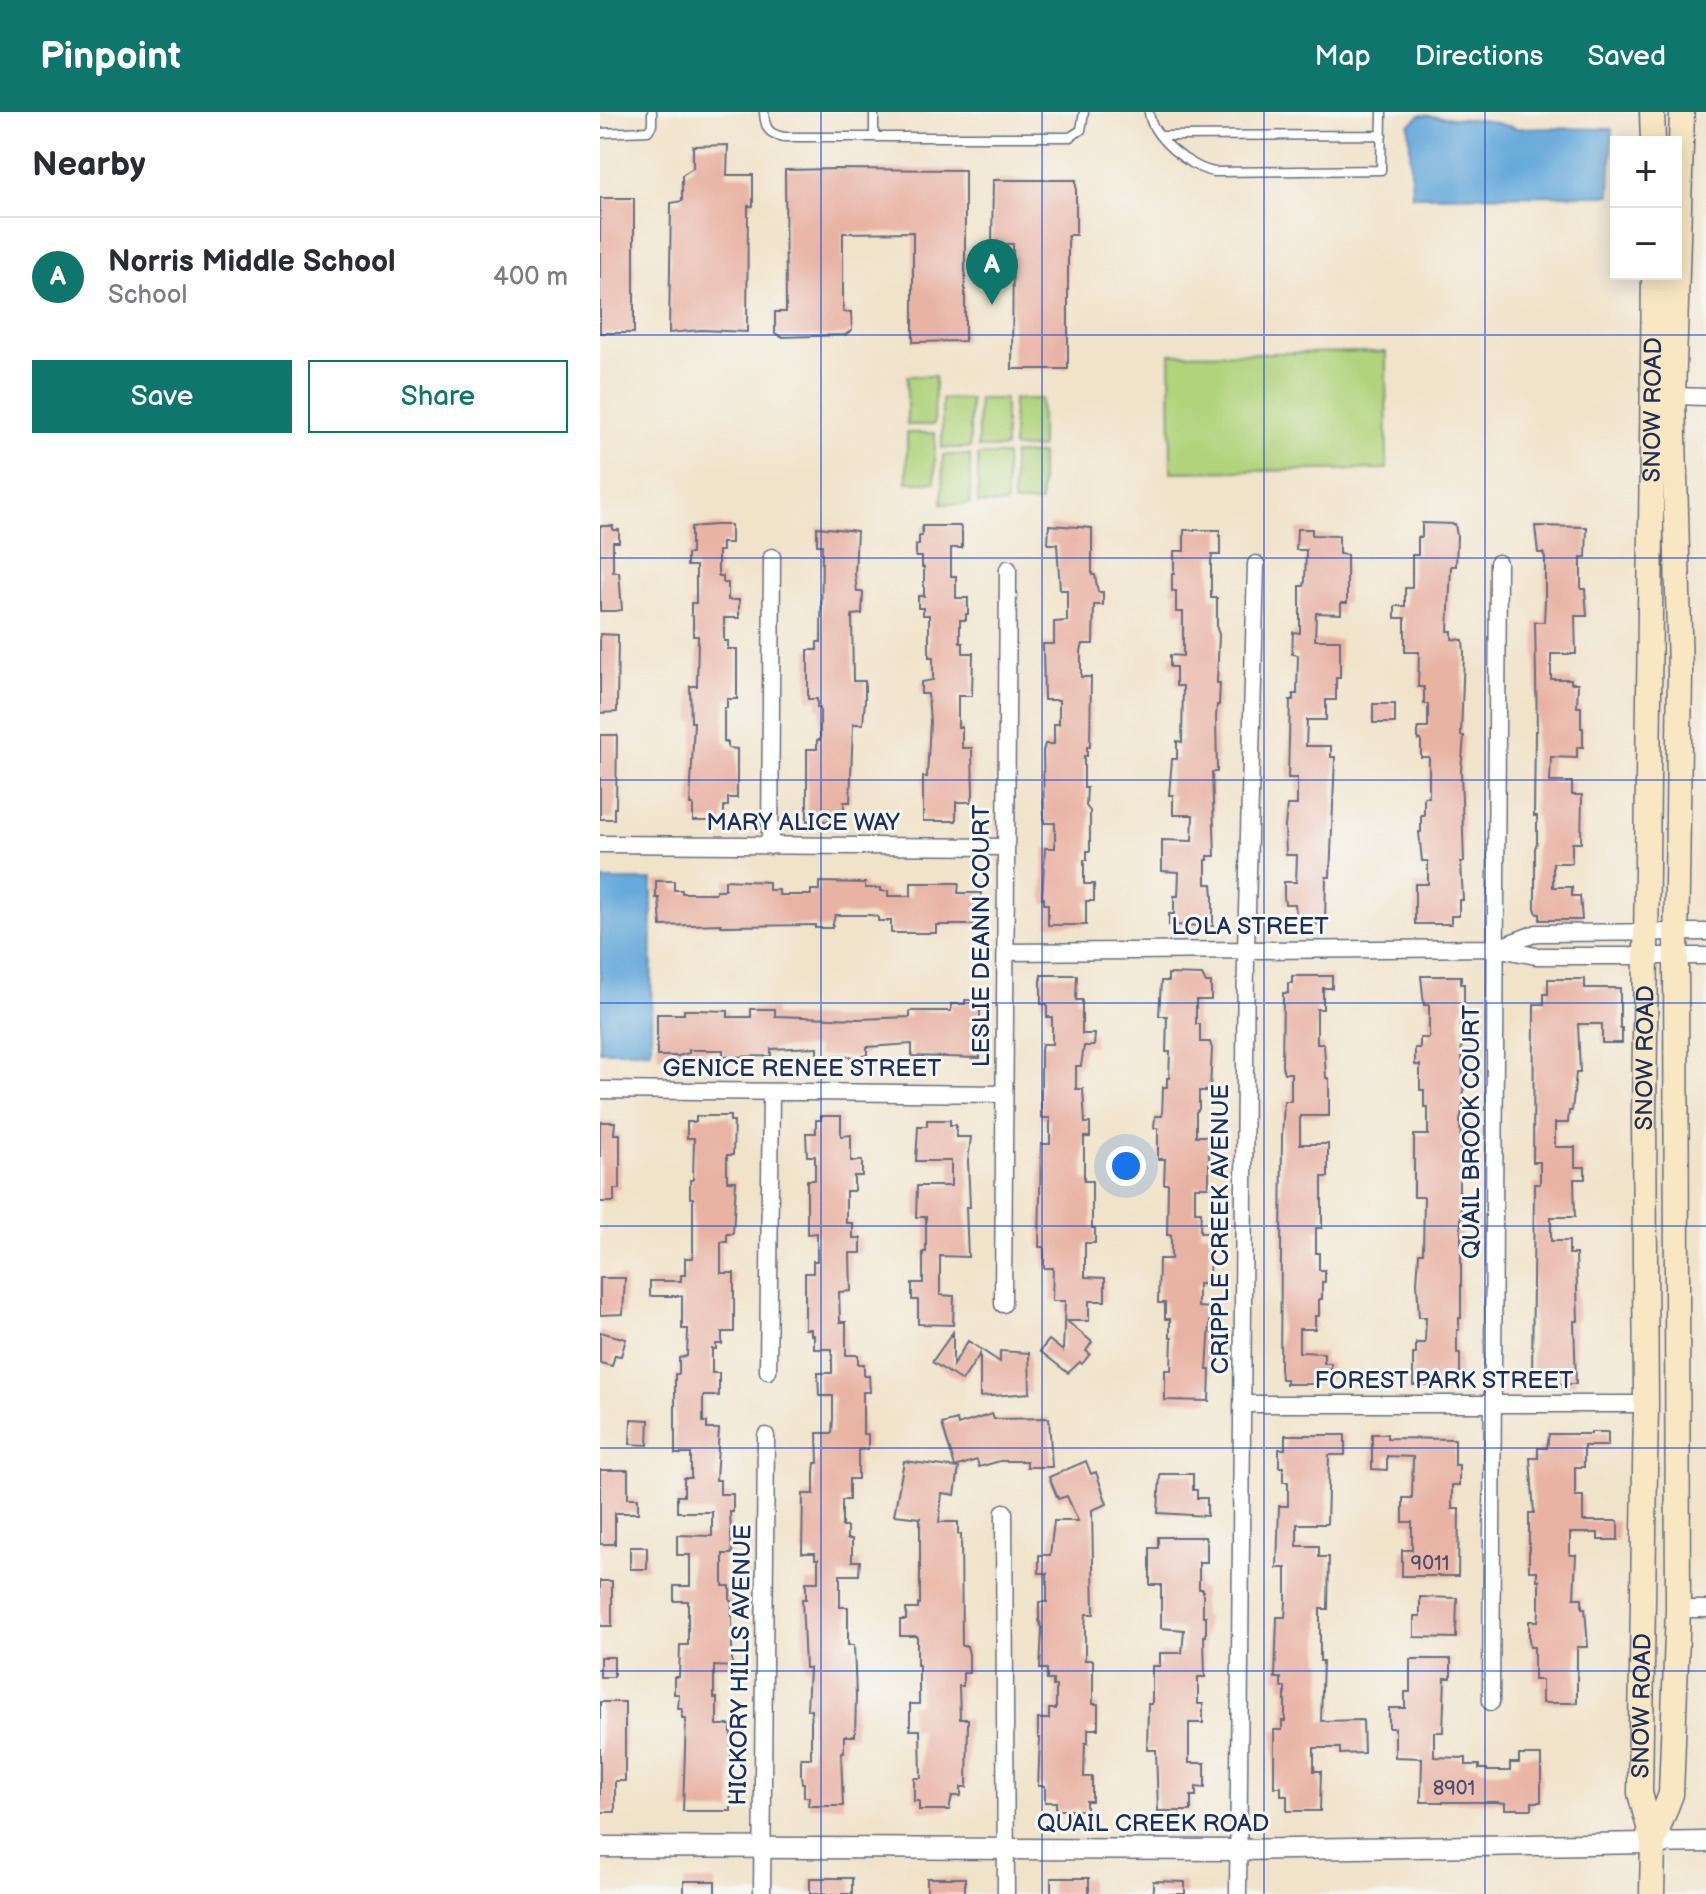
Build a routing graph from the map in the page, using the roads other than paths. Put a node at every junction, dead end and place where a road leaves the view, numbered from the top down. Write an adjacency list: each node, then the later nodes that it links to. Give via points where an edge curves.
1 (652, 112): 9 (lane, via 648,131)
2 (764, 112): 13 (lane, via 765,126 774,135)
3 (874, 112): 13 (lane)
4 (1084, 112): 13 (lane, via 1081,130 1070,137)
5 (1149, 112): 11 (lane)
6 (1382, 112): 10 (lane)
7 (1652, 112): 12 (main road)
8 (1682, 112): 15 (main road, SNOW ROAD)
9 (600, 133)
10 (1382, 135): 11 (lane); 11 (lane, via 1383,168 1378,171 1209,171 1184,160)
11 (1161, 136)
12 (1653, 136)
13 (874, 137)
14 (1654, 280): 26 (main road, SNOW ROAD)
15 (1673, 396): 16 (street); 24 (main road, SNOW ROAD, via 1680,671)
16 (1706, 397)
17 (772, 557): 22 (street)
18 (1498, 563): 27 (street, QUAIL BROOK COURT)
19 (1256, 564): 28 (street, CRIPPLE CREEK AVENUE)
20 (1008, 569): 23 (street, LESLIE DEANN COURT)
21 (600, 844): 22 (street, MARY ALICE WAY)
22 (770, 846): 23 (street, MARY ALICE WAY)
23 (1006, 847): 29 (street, LESLIE DEANN COURT)
24 (1677, 932): 25 (street, LOLA STREET); 26 (street, LOLA STREET); 30 (main road, SNOW ROAD)
25 (1706, 932)
26 (1648, 944): 27 (street, LOLA STREET, via 1536,956); 27 (street, LOLA STREET, via 1537,933); 30 (street, LOLA STREET); 39 (main road, SNOW ROAD)
27 (1495, 948): 28 (street, LOLA STREET); 38 (street, QUAIL BROOK COURT)
28 (1246, 950): 29 (street, LOLA STREET); 37 (street, CRIPPLE CREEK AVENUE)
29 (1006, 952): 34 (street, LESLIE DEANN COURT)
30 (1676, 956): 31 (street, LOLA STREET); 42 (main road, SNOW ROAD)
31 (1706, 956)
32 (600, 1090): 33 (street, GENICE RENEE STREET)
33 (771, 1092): 34 (street, GENICE RENEE STREET); 36 (street)
34 (1004, 1094): 35 (street, LESLIE DEANN COURT)
35 (1003, 1304)
36 (768, 1371)
37 (1242, 1404): 38 (street, FOREST PARK STREET); 50 (street, CRIPPLE CREEK AVENUE)
38 (1494, 1404): 39 (street, FOREST PARK STREET); 44 (street, QUAIL BROOK COURT)
39 (1646, 1404): 45 (main road, SNOW ROAD, via 1640,1793)
40 (766, 1436): 48 (street, HICKORY HILLS AVENUE)
41 (1004, 1512): 49 (street)
42 (1678, 1609): 43 (street); 45 (main road, SNOW ROAD, via 1671,1794)
43 (1706, 1609)
44 (1491, 1702)
45 (1653, 1842): 46 (street, QUAIL CREEK ROAD); 50 (street, QUAIL CREEK ROAD); 54 (main road, SNOW ROAD)
46 (1706, 1842)
47 (600, 1847): 48 (street, QUAIL CREEK ROAD)
48 (763, 1847): 49 (street, QUAIL CREEK ROAD); 51 (street, HICKORY HILLS AVENUE)
49 (1006, 1847): 50 (street, QUAIL CREEK ROAD); 52 (street)
50 (1238, 1850): 53 (street, CRIPPLE CREEK AVENUE)
51 (762, 1894)
52 (1006, 1894)
53 (1238, 1894)
54 (1652, 1894)

